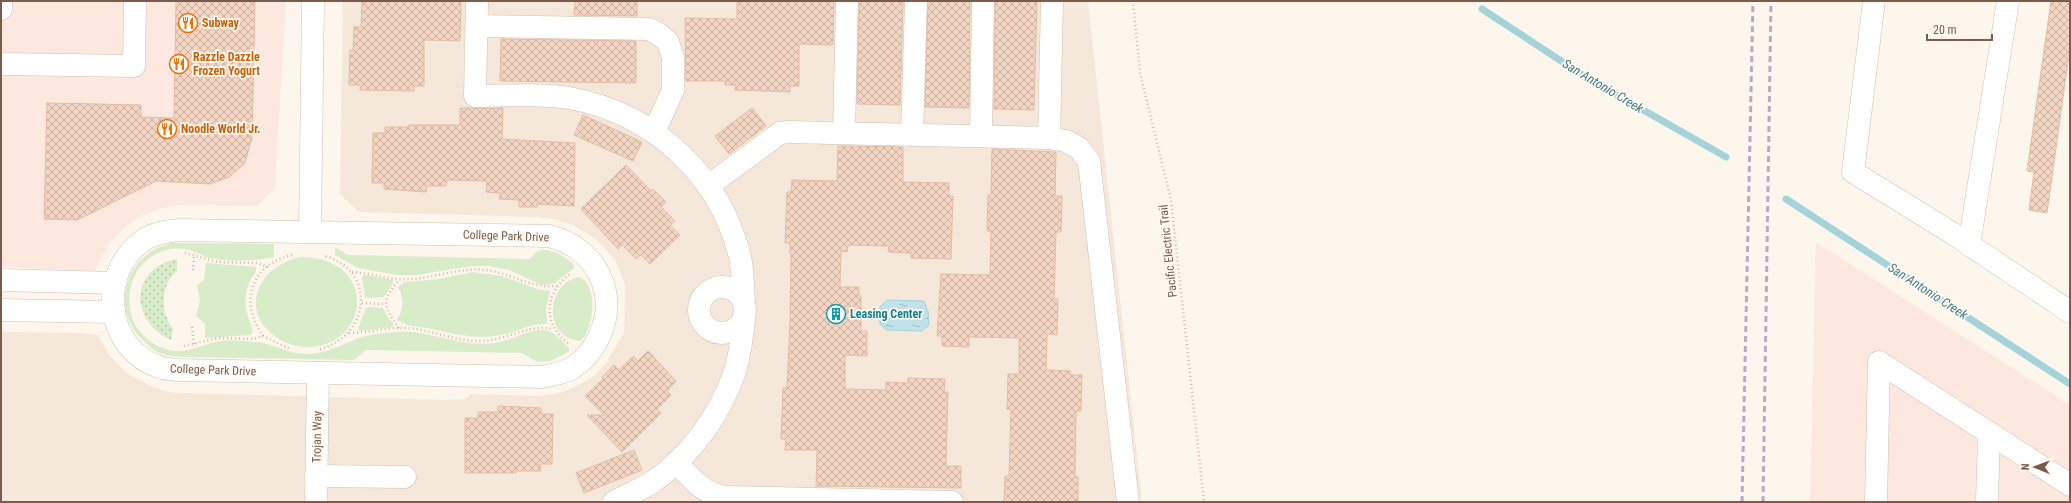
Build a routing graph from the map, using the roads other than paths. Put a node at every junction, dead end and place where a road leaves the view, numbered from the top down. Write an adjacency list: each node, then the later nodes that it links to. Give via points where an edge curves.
1 (1, 1): 11 (street)
2 (135, 1): 13 (street, via 134,66)
3 (313, 1): 20 (street)
4 (477, 1): 12 (street)
5 (847, 1): 15 (street)
6 (916, 1): 16 (street)
7 (983, 1): 17 (street)
8 (1052, 1): 18 (street)
9 (1874, 1): 21 (street, via 1853,172)
10 (2008, 1): 21 (street)
11 (1, 9)
12 (476, 26): 14 (street, via 475,96 537,96 582,101 633,119); 14 (street, via 649,29 660,35 668,42 673,58 673,90)
13 (1, 64)
14 (654, 132): 19 (street, via 691,164)
15 (844, 133): 16 (street); 19 (street, via 780,133)
16 (912, 135): 17 (street)
17 (981, 136): 18 (street)
18 (1049, 138): 36 (street, via 1066,140 1080,148 1089,161)
19 (708, 186): 29 (street, via 720,206 741,264 744,311 740,352 723,400 698,440)
20 (310, 231): 23 (street, College Park Drive, via 169,231 142,242 130,252 120,267); 27 (street, College Park Drive, via 549,236 572,245 590,262 601,280 608,308 601,332 586,357 574,367 557,374 542,377)
21 (1969, 245): 26 (street)
22 (1, 280): 23 (street)
23 (115, 284): 25 (street, College Park Drive)
24 (1, 310): 25 (street)
25 (114, 312): 27 (street, College Park Drive, via 117,329 126,344 144,359 159,367 177,370)
26 (2070, 312)
27 (318, 372): 30 (street, Trojan Way)
28 (1989, 433): 32 (street); 37 (street, via 1879,362); 38 (street)
29 (676, 462): 34 (street, via 655,480); 35 (street, via 704,491 715,496)
30 (316, 476): 31 (street); 33 (street, Trojan Way)
31 (406, 477)
32 (2070, 485)
33 (316, 502)
34 (614, 502)
35 (952, 502)
36 (1128, 502)
37 (1876, 502)
38 (1986, 502)

